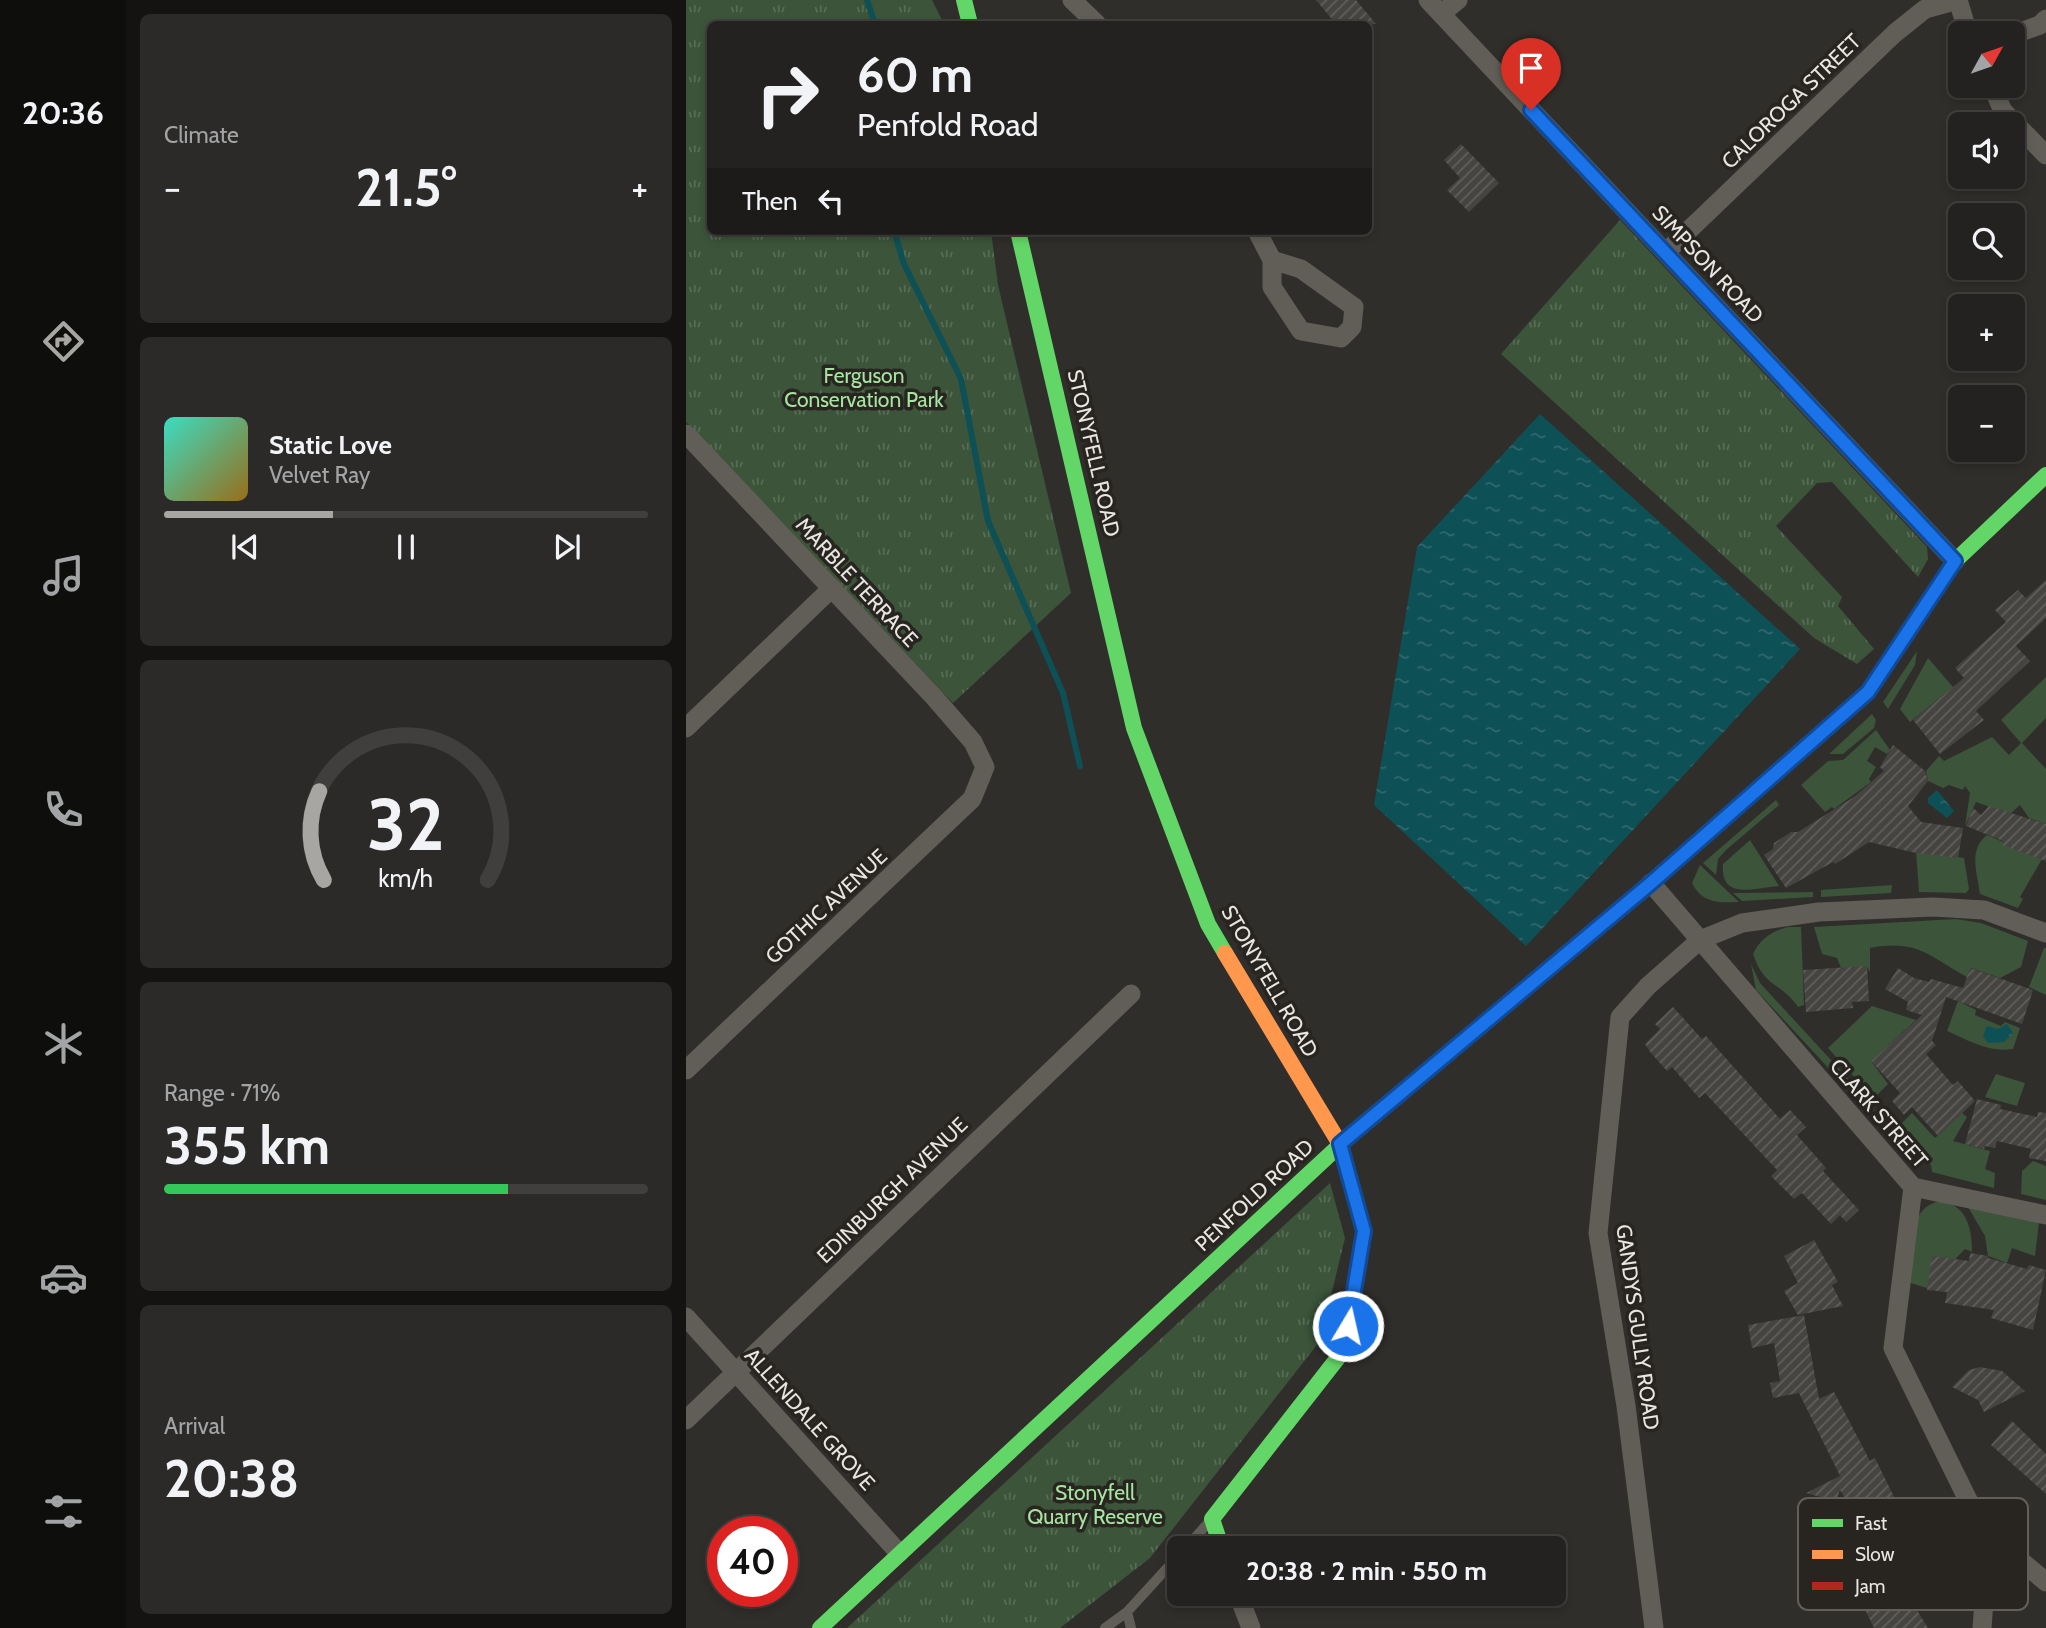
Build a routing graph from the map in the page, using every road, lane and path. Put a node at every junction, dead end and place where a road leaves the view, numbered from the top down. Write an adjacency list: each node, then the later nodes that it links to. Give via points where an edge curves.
1 (964, 0): 8 (street)
2 (1072, 0): 9 (street)
3 (1427, 0): 6 (street, SIMPSON ROAD)
4 (1458, 0): 6 (street)
5 (1958, 0): 10 (street); 16 (street, CALOROGA STREET, via 1925,9 1895,33)
6 (1441, 14): 16 (street, SIMPSON ROAD)
7 (2046, 19): 11 (street)
8 (969, 21)
9 (1094, 21)
10 (1964, 21)
11 (2025, 29)
12 (1997, 98): 13 (street, via 2003,111)
13 (2046, 155)
14 (1019, 235): 29 (street, STONYFELL ROAD, via 1135,728 1208,924)
15 (1259, 235): 17 (street)
16 (1666, 252): 20 (street, SIMPSON ROAD)
17 (1272, 260): 17 (street, via 1272,288 1301,331 1341,338 1352,327 1354,307 1301,269)
18 (686, 434): 21 (street, MARBLE TERRACE)
19 (2046, 475): 20 (street, PENFOLD ROAD)
20 (1955, 561): 24 (street, PENFOLD ROAD, via 1868,692)
21 (832, 588): 22 (street); 23 (street, MARBLE TERRACE, via 973,742)
22 (686, 728)
23 (985, 767): 28 (street, GOTHIC AVENUE, via 972,799)
24 (1651, 883): 26 (street, CLARK STREET); 29 (street, PENFOLD ROAD)
25 (2046, 933): 26 (street, via 1984,910 1920,907 1819,912 1750,922)
26 (1700, 940): 30 (street, CLARK STREET); 50 (street, GANDYS GULLY ROAD, via 1620,1017 1598,1233)
27 (1131, 994): 33 (street, EDINBURGH AVENUE)
28 (686, 1070)
29 (1340, 1144): 36 (street, STONYFELL ROAD, via 1364,1231 1344,1350); 39 (street, PENFOLD ROAD)
30 (1913, 1187): 31 (street); 35 (street, CLARK STREET, via 1893,1349)
31 (2046, 1215)
32 (686, 1317): 33 (street, ALLENDALE GROVE)
33 (736, 1370): 34 (street, EDINBURGH AVENUE); 39 (street, ALLENDALE GROVE)
34 (686, 1420)
35 (1967, 1498)
36 (1212, 1519): 37 (lane); 38 (street)
37 (1197, 1536)
38 (1218, 1536)
39 (899, 1553): 46 (street, PENFOLD ROAD)
40 (2028, 1567): 42 (street, CLARK STREET)
41 (1167, 1569): 45 (lane)
42 (2046, 1582)
43 (1243, 1606): 49 (street)
44 (1983, 1610): 51 (street)
45 (1127, 1612): 47 (lane); 48 (lane)
46 (820, 1628)
47 (1105, 1628)
48 (1130, 1628)
49 (1251, 1628)
50 (1654, 1628)
51 (1982, 1628)

